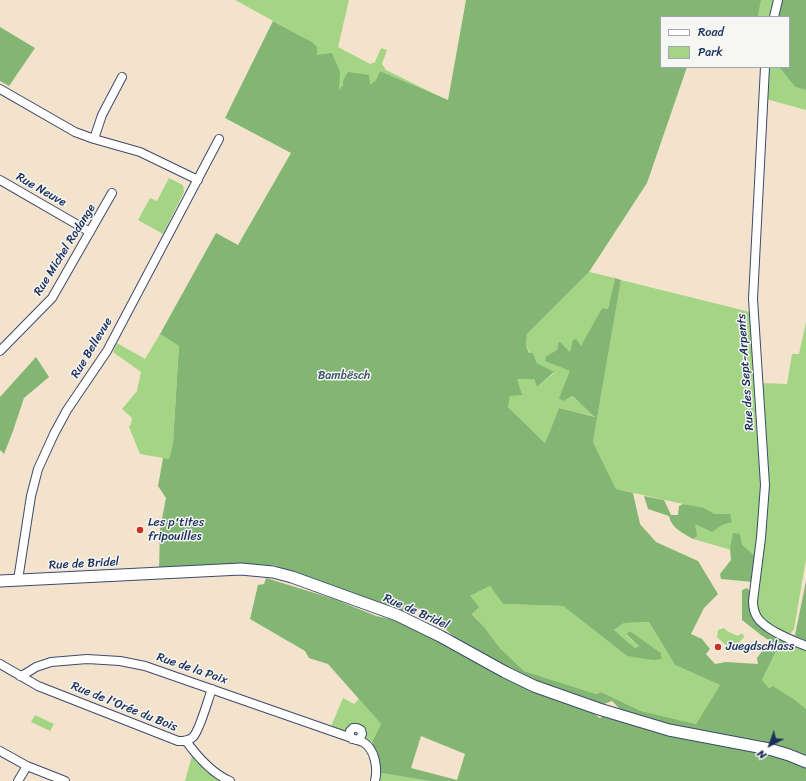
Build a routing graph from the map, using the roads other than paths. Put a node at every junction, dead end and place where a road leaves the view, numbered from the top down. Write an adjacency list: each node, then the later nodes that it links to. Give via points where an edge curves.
1 (778, 0): 2 (street)
2 (774, 16)
3 (765, 68): 15 (street, Rue des Sept-Arpents, via 753,299 765,485 752,601 760,622)
4 (122, 77): 6 (street, via 102,116)
5 (0, 89): 6 (street, via 75,132)
6 (94, 139): 9 (street, via 140,152)
7 (219, 139): 9 (street, Rue Bellevue)
8 (0, 180): 11 (street, Rue Neuve)
9 (198, 180): 13 (street, Rue Bellevue, via 107,351 67,410 38,468)
10 (112, 193): 11 (street, Rue Michel Rodange)
11 (90, 232): 12 (street, Rue Michel Rodange, via 52,298)
12 (0, 351)
13 (18, 580): 14 (main road, Rue de Bridel); 21 (main road, Rue de Bridel, via 240,569 273,572 397,615 534,686 669,730 770,749)
14 (0, 581)
15 (806, 646)
16 (0, 664): 17 (street, Rue de l'Orée du Bois)
17 (20, 676): 18 (street, Rue de la Paix, via 51,662 102,659 145,666); 19 (street, Rue de l'Orée du Bois, via 38,686 163,736)
18 (212, 689): 19 (street, Rue de l'Orée du Bois, via 198,730); 26 (street, Rue de la Paix, via 368,745 376,763)
19 (186, 741): 25 (street, via 221,778)
20 (0, 751): 22 (street)
21 (806, 762)
22 (27, 766): 23 (street); 24 (street)
23 (18, 781)
24 (65, 781)
25 (230, 781)
26 (375, 781)

